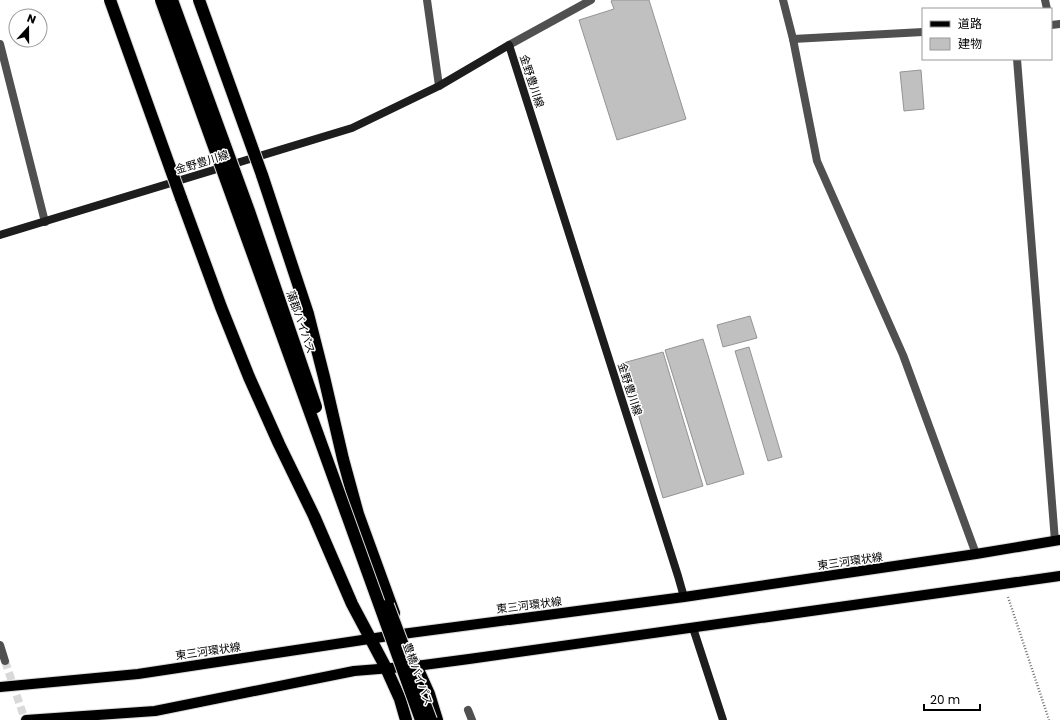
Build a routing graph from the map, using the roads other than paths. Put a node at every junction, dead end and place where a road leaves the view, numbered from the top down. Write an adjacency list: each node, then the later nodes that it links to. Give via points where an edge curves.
1 (110, 0): 22 (highway, bridge, via 221,307 249,377 352,604)
2 (160, 0): 21 (highway, 蒲郡バイパス, bridge)
3 (172, 0): 24 (highway, 蒲郡バイパス, bridge, via 249,211 340,477)
4 (199, 0): 21 (highway, bridge, via 262,175 308,314 343,460)
5 (427, 0): 13 (street)
6 (591, 0): 11 (street)
7 (783, 0): 9 (street)
8 (922, 32): 9 (street)
9 (793, 39): 17 (street, via 817,161 902,355)
10 (0, 44): 14 (street)
11 (509, 45): 13 (main road, 金野豊川線); 19 (main road, 金野豊川線)
12 (1017, 60): 16 (street)
13 (439, 86): 14 (main road, 金野豊川線, via 352,128)
14 (45, 222): 15 (main road, 金野豊川線)
15 (0, 234)
16 (1057, 541): 17 (main road, 東三河環状線)
17 (976, 554): 19 (main road, 東三河環状線)
18 (1060, 576): 20 (main road)
19 (684, 597): 21 (main road, 東三河環状線)
20 (693, 628): 26 (main road); 36 (main road)
21 (396, 635): 22 (main road, 東三河環状線); 26 (highway); 32 (highway, 豊橋バイパス, bridge)
22 (371, 639): 27 (highway); 28 (main road, 東三河環状線, via 138,674)
23 (0, 645): 25 (street)
24 (406, 653): 33 (highway, 豊橋バイパス, bridge)
25 (5, 662)
26 (416, 666): 27 (main road); 34 (highway, via 429,694)
27 (386, 668): 30 (main road, via 337,674 155,711); 31 (highway)
28 (0, 687)
29 (468, 710): 35 (street)
30 (26, 720)
31 (406, 720)
32 (421, 720)
33 (430, 720)
34 (436, 720)
35 (472, 720)
36 (723, 720)

